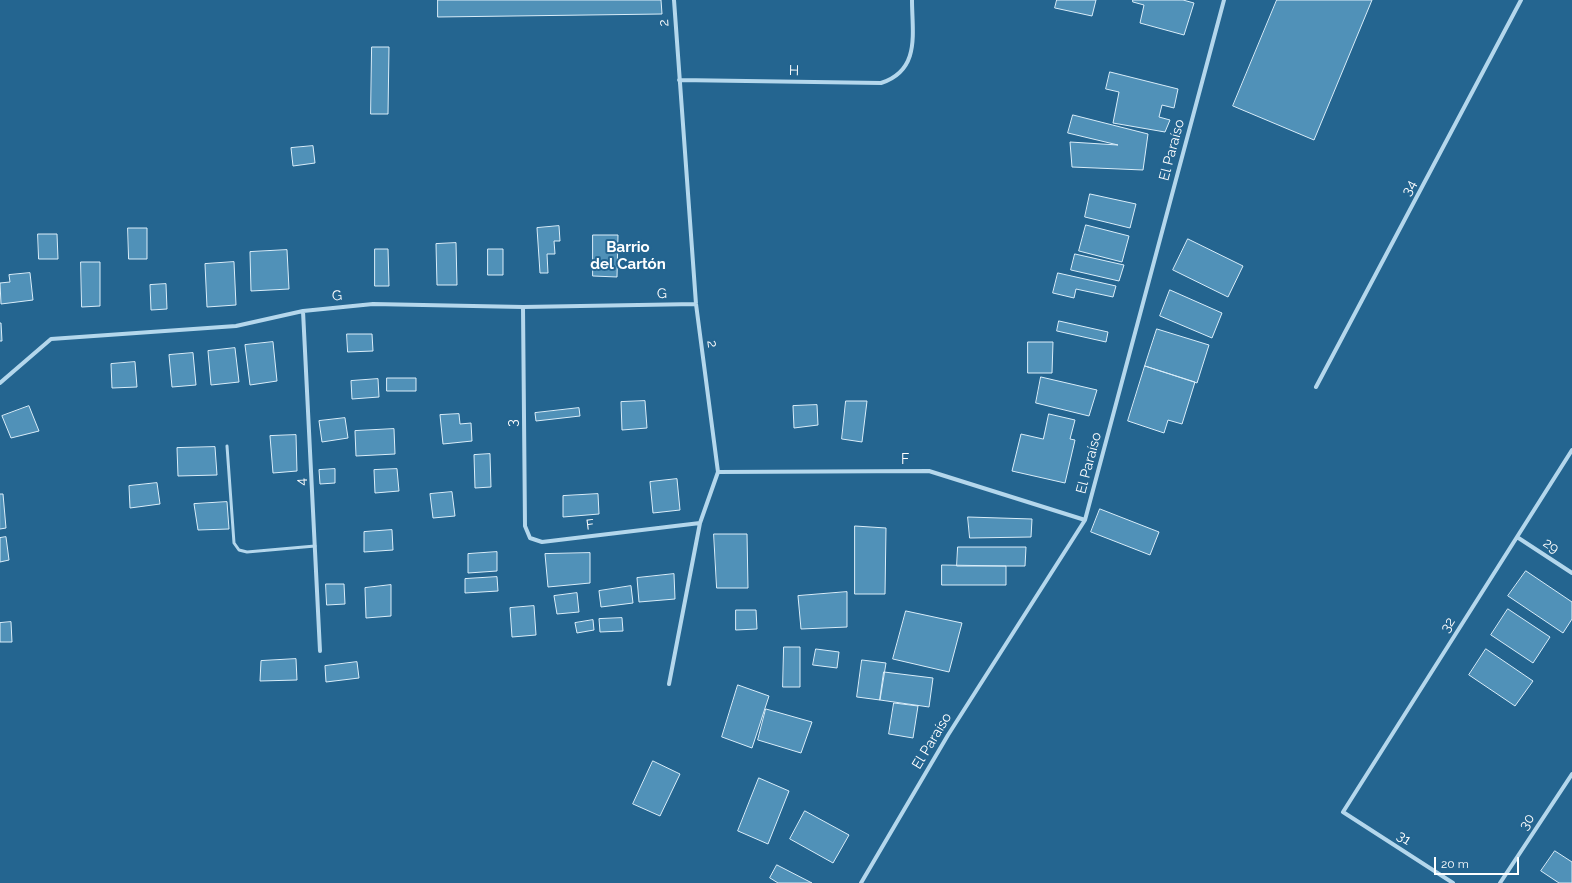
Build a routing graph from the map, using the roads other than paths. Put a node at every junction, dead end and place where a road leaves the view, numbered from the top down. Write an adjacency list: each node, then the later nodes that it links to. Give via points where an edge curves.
1 (674, 0): 5 (street, 2)
2 (912, 0): 5 (street, H, via 913,52 894,79 881,83)
3 (1224, 0): 14 (street, El Paraíso)
4 (1521, 0): 10 (street, 34)
5 (679, 80): 6 (street, 2)
6 (696, 304): 7 (street, G); 13 (street, 2)
7 (523, 307): 8 (street, G, via 374,304); 17 (street, 3, via 525,526)
8 (304, 311): 9 (street, G, via 236,326 51,339); 18 (street, 4)
9 (0, 383)
10 (1316, 387)
11 (227, 446): 18 (lane, via 234,543 239,550 247,552)
12 (1572, 450): 16 (street, 32)
13 (718, 472): 14 (street, F, via 929,471); 15 (street, 2)
14 (1085, 520): 24 (street, El Paraíso, via 948,735)
15 (700, 523): 17 (street, F, via 542,542); 21 (street, 2)
16 (1517, 537): 19 (street, 29); 23 (street, 32)
17 (530, 538)
18 (315, 546): 20 (street, 4)
19 (1572, 573)
20 (320, 652)
21 (669, 684)
22 (1572, 774): 26 (street, 30)
23 (1344, 812): 25 (street, 31)
24 (861, 883)
25 (1453, 883)
26 (1500, 883)

